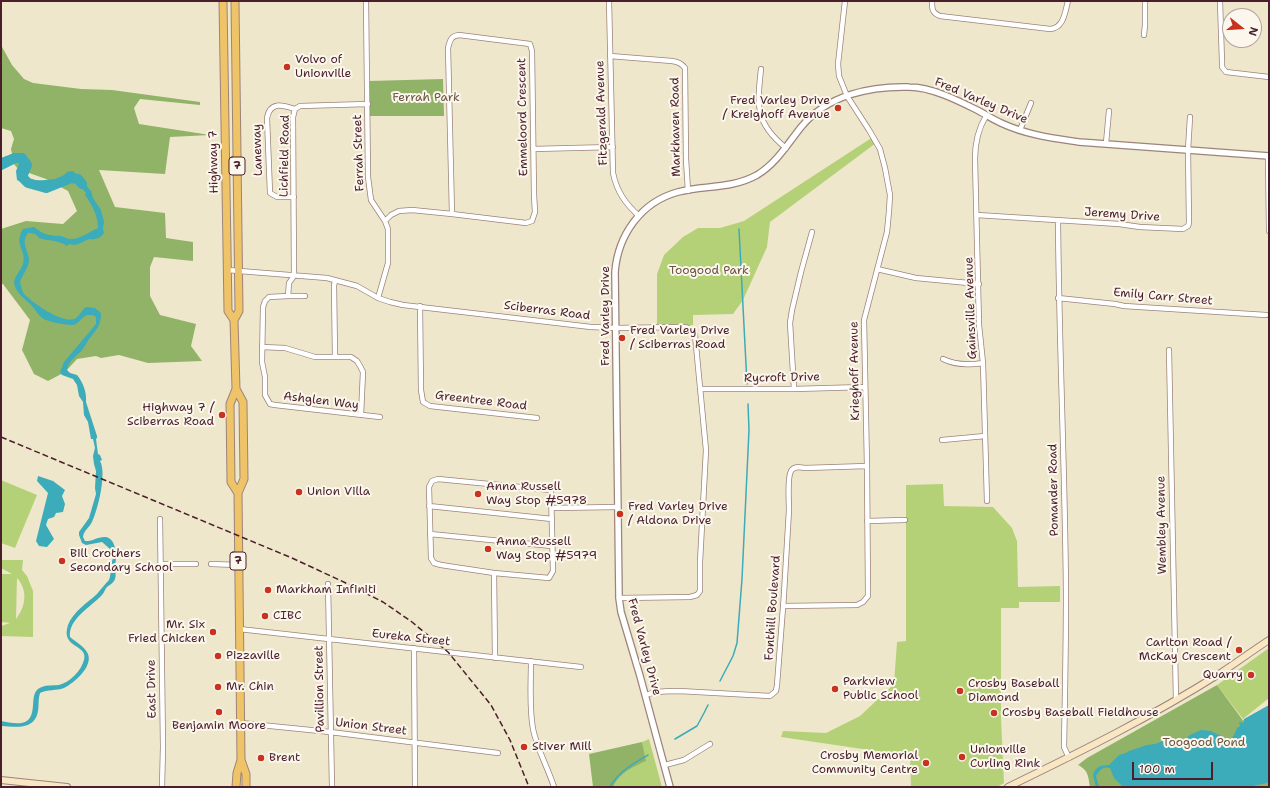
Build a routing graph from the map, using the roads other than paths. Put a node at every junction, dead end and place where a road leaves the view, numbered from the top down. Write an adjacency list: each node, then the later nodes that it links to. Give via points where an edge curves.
1 (223, 1): 38 (main road, Highway 7 / 7)
2 (235, 1): 39 (main road, Highway 7 / 7)
3 (366, 1): 16 (street, Ferrah Street)
4 (609, 1): 11 (street, Fitzgerald Avenue)
5 (845, 1): 14 (street, Krieghoff Avenue, via 838,64 839,76)
6 (932, 1): 7 (street, via 932,10 940,16 1050,29 1061,23)
7 (1068, 1)
8 (1145, 1): 10 (street)
9 (1220, 1): 13 (street, via 1222,67 1226,72)
10 (1144, 35)
11 (610, 56): 23 (street, Fitzgerald Avenue); 28 (street, Markhaven Road, via 683,64)
12 (761, 69): 24 (street, via 758,95 762,119 765,127)
13 (1269, 77)
14 (847, 96): 19 (street, Fred Varley Drive, via 874,88 911,87 946,96); 24 (street, Fred Varley Drive, via 826,105 811,116); 37 (street, Krieghoff Avenue, via 880,149 888,185 888,226)
15 (1031, 103): 21 (street)
16 (368, 104): 17 (street, Lichfield Road, via 300,106); 33 (street, Ferrah Street, via 369,192 371,200)
17 (295, 109): 29 (street, Lichfield Road); 29 (street, Laneway, via 275,106 268,112 270,193 277,197)
18 (1109, 111): 22 (street)
19 (986, 116): 21 (street, Fred Varley Drive); 31 (street, Gainsville Avenue, via 979,131 975,152)
20 (1190, 117): 26 (street)
21 (1020, 130): 22 (street, Fred Varley Drive, via 1060,140)
22 (1106, 143): 26 (street, Fred Varley Drive)
23 (613, 146): 25 (street); 32 (street, Fitzgerald Avenue, via 615,183 625,203)
24 (786, 148): 28 (street, Fred Varley Drive, via 770,166 744,181)
25 (533, 149): 30 (street, Emmeloord Crescent, via 535,212 530,223); 30 (street, Emmeloord Crescent, via 530,44 459,35 452,37 448,48)
26 (1188, 150): 27 (street, Fred Varley Drive); 34 (street, Jeremy Drive, via 1189,223 1184,229)
27 (1269, 156): 35 (street)
28 (688, 191): 32 (street, Fred Varley Drive, via 677,192 661,199)
29 (294, 197): 40 (street, Lichfield Road)
30 (452, 214): 33 (street, Emmeloord Crescent, via 406,210 391,215)
31 (977, 215): 34 (street, Jeremy Drive); 42 (street, Gainsville Avenue)
32 (639, 216): 50 (street, Fred Varley Drive, via 624,237 616,261)
33 (385, 221): 45 (street, Ferrah Street, via 388,228 388,263)
34 (1058, 221): 46 (street, Pomander Road)
35 (1269, 231)
36 (812, 232): 59 (street, via 790,324)
37 (877, 269): 42 (street, via 916,278); 56 (street, Krieghoff Avenue, via 864,320)
38 (227, 270): 39 (street, Sciberras Road); 49 (main road, Highway 7 / 7, via 228,311)
39 (239, 271): 40 (street, Sciberras Road); 49 (main road, Highway 7 / 7, via 239,311)
40 (294, 276): 41 (street, Sciberras Road); 43 (street, via 289,283)
41 (335, 280): 45 (street, Sciberras Road, via 357,286); 53 (street)
42 (979, 284): 55 (street, Gainsville Avenue, via 979,325)
43 (288, 296): 44 (street, Ashglen Way); 51 (street, Ashglen Way, via 269,297 264,301)
44 (304, 296)
45 (378, 298): 47 (street, Sciberras Road)
46 (1058, 298): 48 (street, Emily Carr Street, via 1124,306); 99 (street, Pomander Road, via 1066,593 1064,747)
47 (420, 306): 50 (street, Sciberras Road); 62 (street, Greentree Road, via 423,402 430,406)
48 (1266, 315)
49 (234, 320): 57 (main road, Highway 7 / 7)
50 (616, 328): 58 (street, Sciberras Road, via 682,326 693,330); 69 (street, Fred Varley Drive)
51 (262, 347): 53 (street, via 285,348 316,357); 60 (street, Ashglen Way, via 265,395 270,404)
52 (1169, 350): 93 (street, Wembley Avenue)
53 (335, 356): 60 (street, via 351,357 357,361 363,372)
54 (943, 359): 55 (street, via 959,364)
55 (983, 363): 63 (street, Gainsville Avenue)
56 (865, 387): 59 (street, Rycroft Drive); 65 (street, Krieghoff Avenue)
57 (236, 389): 66 (main road, Highway 7 / 7, via 243,402 244,479); 66 (main road, Highway 7 / 7, via 230,404 231,482)
58 (700, 389): 59 (street, Rycroft Drive); 83 (street, Sciberras Road, via 706,455 700,591 698,595 690,597)
59 (794, 389)
60 (361, 416): 61 (street, Ashglen Way)
61 (380, 417)
62 (538, 418)
63 (985, 436): 64 (street); 67 (street, Gainsville Avenue)
64 (942, 440)
65 (867, 466): 74 (street, Krieghoff Avenue); 84 (street, Fonthill Boulevard, via 799,467 791,470)
66 (238, 493): 80 (main road, Highway 7 / 7)
67 (987, 501)
68 (429, 506): 70 (street, via 428,488 432,481 438,479 551,490); 72 (street); 75 (street)
69 (618, 507): 70 (street); 83 (street, Fred Varley Drive)
70 (552, 508): 72 (street)
71 (160, 519): 77 (street, East Drive)
72 (552, 519): 76 (street)
73 (905, 520): 74 (street)
74 (867, 521): 84 (street, Krieghoff Avenue, via 866,599 857,604)
75 (430, 534): 76 (street); 81 (street, via 431,558 434,563)
76 (552, 546): 81 (street, via 553,571 549,578)
77 (160, 564): 78 (street); 105 (street, East Drive)
78 (196, 564)
79 (212, 564): 80 (street)
80 (238, 565): 85 (main road, Highway 7 / 7)
81 (494, 573): 89 (street)
82 (328, 584): 86 (street, Pavillion Street)
83 (618, 598): 92 (street, Fred Varley Drive)
84 (783, 606): 92 (street, Fonthill Boulevard, via 777,685 776,691 770,696 679,691)
85 (239, 629): 86 (street, Eureka Street); 94 (main road, Highway 7 / 7)
86 (329, 638): 88 (street, Eureka Street); 95 (street, Pavillion Street)
87 (1269, 640): 93 (main road)
88 (414, 648): 89 (street, Eureka Street); 96 (street)
89 (495, 658): 90 (street, Eureka Street)
90 (531, 661): 91 (street, Eureka Street); 110 (street, via 533,730)
91 (581, 667)
92 (646, 695): 101 (street, Fred Varley Drive)
93 (1176, 700): 99 (main road)
94 (241, 723): 95 (street, Union Street); 100 (main road, Highway 7 / 7)
95 (330, 732): 96 (street, Union Street); 108 (street, Pavillion Street)
96 (415, 743): 98 (street, Union Street); 109 (street)
97 (710, 744): 101 (street, via 684,760)
98 (498, 753)
99 (1069, 758): 112 (main road)
100 (242, 760): 106 (main road, Highway 7 / 7, via 237,773); 107 (main road, Highway 7 / 7)
101 (665, 765): 111 (street, Fred Varley Drive)
102 (1, 780): 103 (main road)
103 (42, 786): 104 (main road)
104 (67, 787)
105 (162, 787)
106 (236, 787)
107 (246, 787)
108 (332, 787)
109 (415, 787)
110 (554, 787)
111 (670, 787)
112 (1008, 787)

